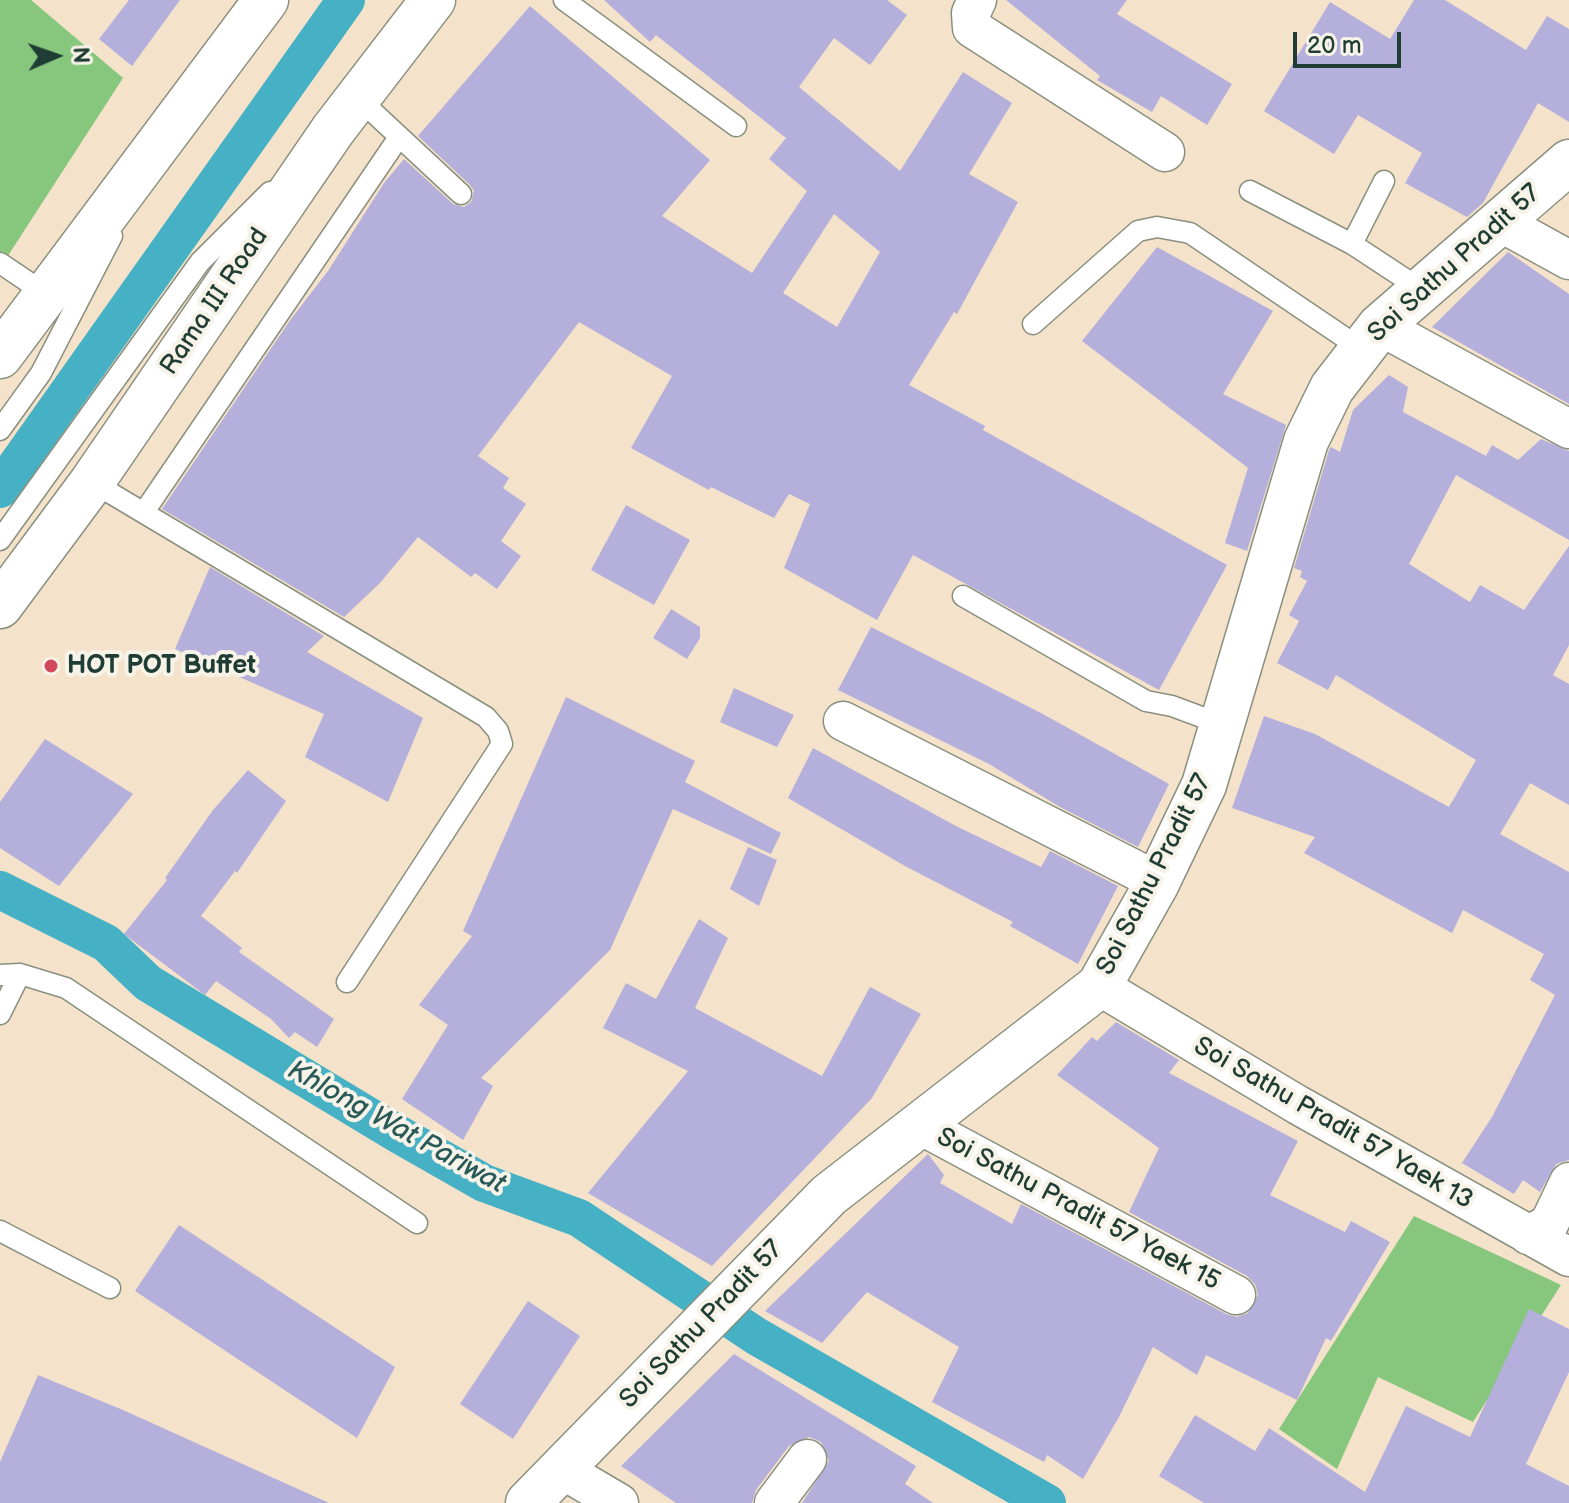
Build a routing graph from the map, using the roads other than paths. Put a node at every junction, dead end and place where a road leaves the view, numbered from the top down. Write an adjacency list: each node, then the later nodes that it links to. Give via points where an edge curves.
1 (266, 0): 7 (street)
2 (433, 0): 5 (street, Rama III Road)
3 (564, 0): 6 (lane)
4 (977, 0): 9 (street, via 972,28)
5 (346, 114): 8 (lane); 25 (street, Rama III Road); 27 (lane, via 200,262)
6 (736, 126)
7 (164, 135): 19 (street); 24 (lane, via 41,373)
8 (399, 137): 13 (lane); 26 (lane)
9 (1165, 152)
10 (1569, 162): 14 (street, Soi Sathu Pradit 57)
11 (1384, 181): 15 (lane)
12 (1250, 191): 15 (lane)
13 (461, 194)
14 (1500, 222): 16 (street); 18 (street, Soi Sathu Pradit 57)
15 (1352, 244): 18 (lane)
16 (1569, 260)
17 (0, 263): 19 (lane)
18 (1422, 290): 21 (street, Soi Sathu Pradit 57)
19 (46, 294): 22 (street)
20 (1033, 324): 21 (lane, via 1138,231 1157,227 1190,233)
21 (1370, 337): 23 (street); 31 (street, Soi Sathu Pradit 57, via 1332,388 1306,441)
22 (0, 356)
23 (1569, 429)
24 (0, 430)
25 (92, 482): 26 (lane); 29 (street, Rama III Road)
26 (144, 512): 34 (lane, via 486,717 498,731 502,744)
27 (0, 540)
28 (963, 596): 31 (lane, via 1146,701)
29 (0, 606)
30 (843, 721): 32 (street)
31 (1223, 725): 32 (street, Soi Sathu Pradit 57, via 1204,785)
32 (1157, 881): 35 (street, Soi Sathu Pradit 57)
33 (10, 975): 36 (lane); 39 (lane, via 66,988)
34 (347, 982)
35 (1099, 986): 37 (street, Soi Sathu Pradit 57); 41 (street, Soi Sathu Pradit 57 Yaek 13)
36 (0, 1014)
37 (920, 1125): 44 (street, Soi Sathu Pradit 57 Yaek 15); 46 (street, Soi Sathu Pradit 57, via 829,1195)
38 (1569, 1182): 41 (street, via 1549,1224)
39 (417, 1223)
40 (0, 1231): 43 (lane)
41 (1528, 1235): 42 (street, Soi Sathu Pradit 57 Yaek 13)
42 (1569, 1257)
43 (110, 1288)
44 (1236, 1295)
45 (807, 1459): 49 (street)
46 (563, 1470): 47 (street, Soi Sathu Pradit 57); 48 (street)
47 (528, 1503)
48 (619, 1503)
49 (774, 1503)

